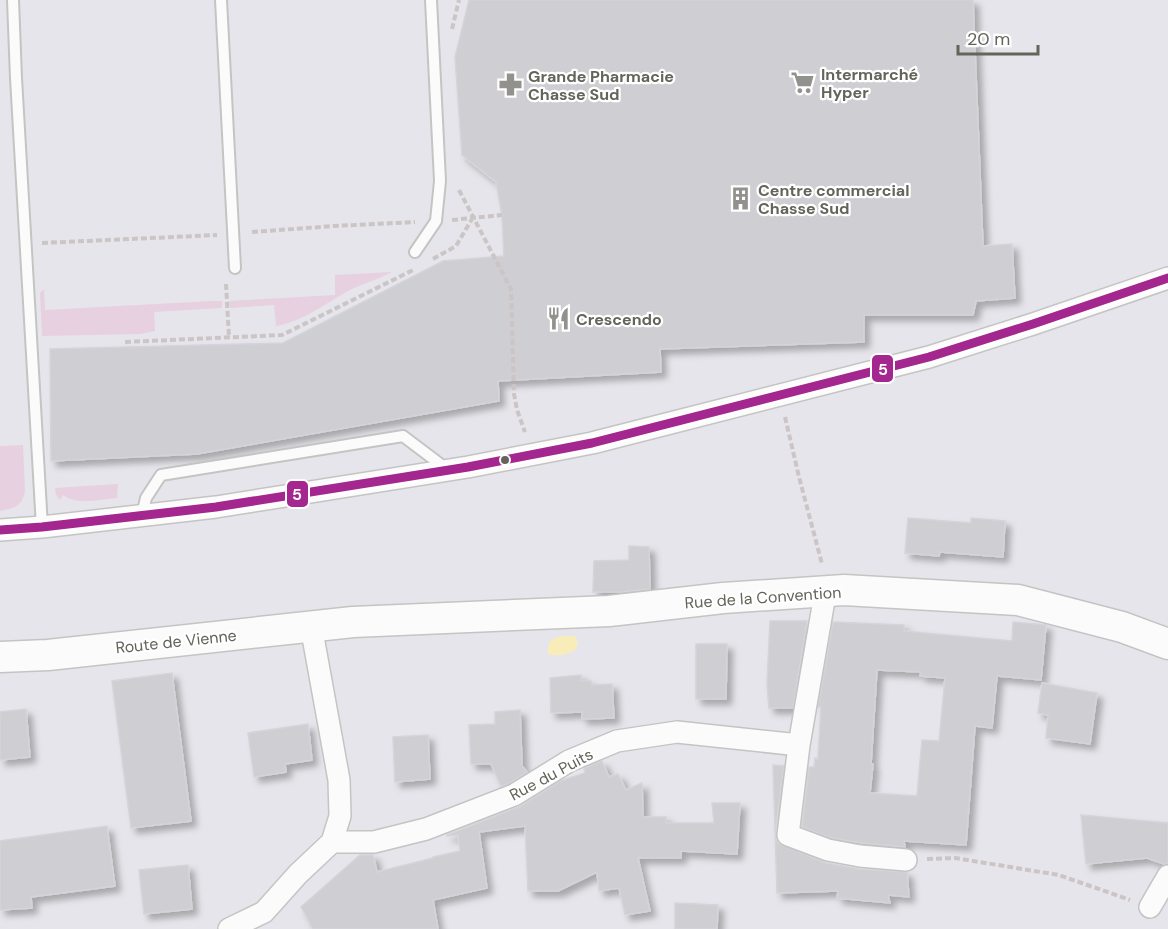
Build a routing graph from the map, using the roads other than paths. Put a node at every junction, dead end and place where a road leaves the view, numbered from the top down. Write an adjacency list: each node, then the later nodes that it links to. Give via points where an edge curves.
1 (13, 0): 9 (lane)
2 (221, 0): 5 (lane)
3 (431, 0): 4 (lane, via 440,181 436,221)
4 (415, 252)
5 (235, 268)
6 (1168, 278): 7 (street, via 930,357 592,443)
7 (448, 470): 8 (street); 8 (lane, via 403,436 161,475 146,498)
8 (142, 515): 9 (street)
9 (42, 527): 10 (street)
10 (0, 530)
11 (824, 591): 12 (street, Rue de la Convention, via 609,611); 14 (street, Rue de la Convention, via 1018,600 1122,627); 16 (street)
12 (353, 622): 13 (street, Route de Vienne)
13 (311, 626): 15 (street, Route de Vienne); 17 (street, via 339,780 340,816)
14 (1168, 644)
15 (0, 657)
16 (799, 745): 17 (street, Rue du Puits, via 677,732 617,741 569,761 514,795 426,829 374,842); 18 (street, via 788,835 828,850)
17 (332, 843): 21 (street, via 264,912)
18 (906, 860)
19 (1168, 876): 20 (street)
20 (1150, 907)
21 (229, 929)

